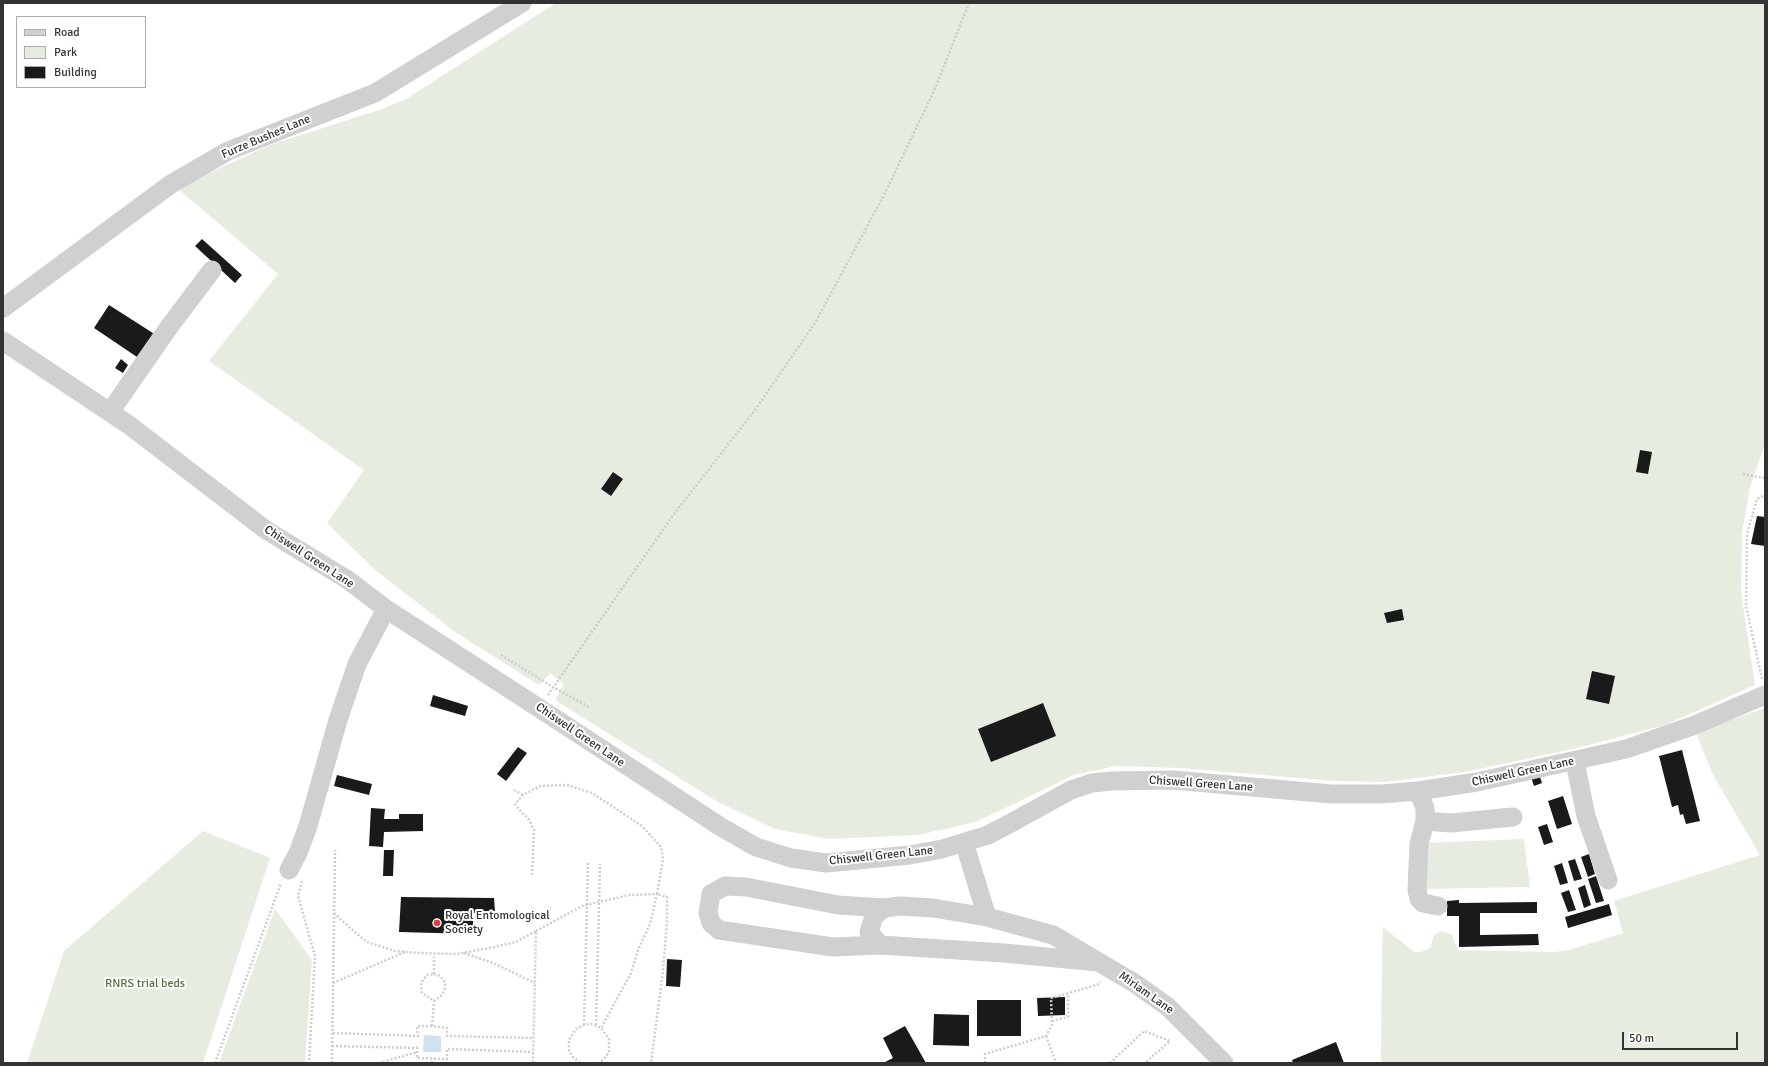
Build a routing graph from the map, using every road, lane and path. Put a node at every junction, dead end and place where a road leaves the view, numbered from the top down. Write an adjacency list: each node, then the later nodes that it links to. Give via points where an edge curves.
1 (522, 3): 4 (street, Furze Bushes Lane, via 375,93 228,151 171,184)
2 (969, 3): 12 (path, via 934,90 884,195 815,323 755,410 674,514)
3 (212, 270): 6 (street)
4 (3, 308)
5 (3, 341): 6 (street, Chiswell Green Lane)
6 (110, 412): 10 (street, Chiswell Green Lane, via 266,530 348,580)
7 (1744, 474): 8 (path)
8 (1765, 478)
9 (1765, 495): 13 (path, via 1757,499 1747,534 1746,606)
10 (386, 609): 15 (street, Chiswell Green Lane); 26 (street, via 357,664 298,853)
11 (501, 655): 12 (path)
12 (552, 687): 14 (path); 15 (path)
13 (1764, 689): 16 (street, Chiswell Green Lane, via 1695,725)
14 (589, 707)
15 (539, 708): 18 (street, Chiswell Green Lane, via 721,827 756,847 791,858 826,863 910,855 942,849 988,834 1071,790 1092,783 1173,780 1331,794)
16 (1575, 762): 18 (street, Chiswell Green Lane); 28 (street, via 1586,816)
17 (514, 790): 19 (path)
18 (1418, 791): 21 (street)
19 (523, 795): 27 (path, via 515,804 528,818 534,830); 29 (path, via 540,786 567,785 592,793 642,826 661,847 663,859)
20 (1513, 817): 21 (street, via 1451,823)
21 (1425, 821): 32 (street, via 1419,844 1417,890 1423,903)
22 (335, 850): 34 (path)
23 (968, 855): 35 (street)
24 (588, 863): 31 (path)
25 (600, 864): 30 (path)
26 (296, 872): 60 (path, via 278,888); 61 (path, via 298,896 315,956)
27 (532, 875)
28 (1608, 880)
29 (657, 894): 30 (path, via 629,895); 51 (path, via 650,924 631,973); 68 (path, via 667,897 667,921)
30 (599, 901): 31 (path); 50 (path)
31 (587, 904): 36 (path); 48 (path)
32 (1438, 906)
33 (884, 908): 35 (street, Miriam Lane, via 934,908); 37 (street, via 874,916 869,932); 37 (street, Miriam Lane, via 838,905 746,887 725,886 711,894 708,913 711,923 719,930 833,947)
34 (334, 913): 38 (path, via 367,942); 43 (path)
35 (987, 917): 41 (street, Miriam Lane, via 1053,935)
36 (536, 931): 39 (path, via 516,942); 44 (path)
37 (880, 945): 41 (street, via 1004,953)
38 (405, 952): 39 (path); 43 (path)
39 (464, 953): 44 (path, via 493,962)
40 (434, 957): 42 (path)
41 (1105, 966): 45 (path, via 1097,985); 73 (street, Miriam Lane, via 1168,1007)
42 (434, 974): 46 (path, via 445,982 442,995); 46 (path, via 427,975 421,983 422,993)
43 (333, 983): 52 (path)
44 (535, 983): 54 (path)
45 (1068, 993): 47 (path, via 1068,1017); 47 (path, via 1051,998)
46 (434, 1002): 49 (path)
47 (1052, 1021): 53 (path)
48 (584, 1025): 50 (path); 59 (path, via 576,1029 569,1040 569,1050)
49 (432, 1026): 52 (path, via 417,1026 418,1036); 54 (path, via 447,1028 447,1036)
50 (596, 1026): 51 (path)
51 (601, 1028): 67 (path, via 609,1039 609,1052)
52 (333, 1033): 55 (path)
53 (1046, 1036): 69 (path, via 985,1054); 70 (path)
54 (533, 1038): 57 (path)
55 (332, 1046): 56 (path, via 417,1048); 62 (path)
56 (417, 1052): 58 (path, via 417,1058); 63 (path)
57 (533, 1052): 58 (path, via 447,1049 447,1059); 65 (path)
58 (432, 1058): 64 (path)
59 (575, 1062): 66 (path)
60 (215, 1063)
61 (309, 1063)
62 (332, 1063)
63 (379, 1063)
64 (432, 1063)
65 (533, 1063)
66 (580, 1063)
67 (600, 1063)
68 (650, 1063)
69 (985, 1063)
70 (1056, 1063)
71 (1110, 1063): 72 (path, via 1144,1031 1170,1041)
72 (1145, 1063)
73 (1224, 1063)

